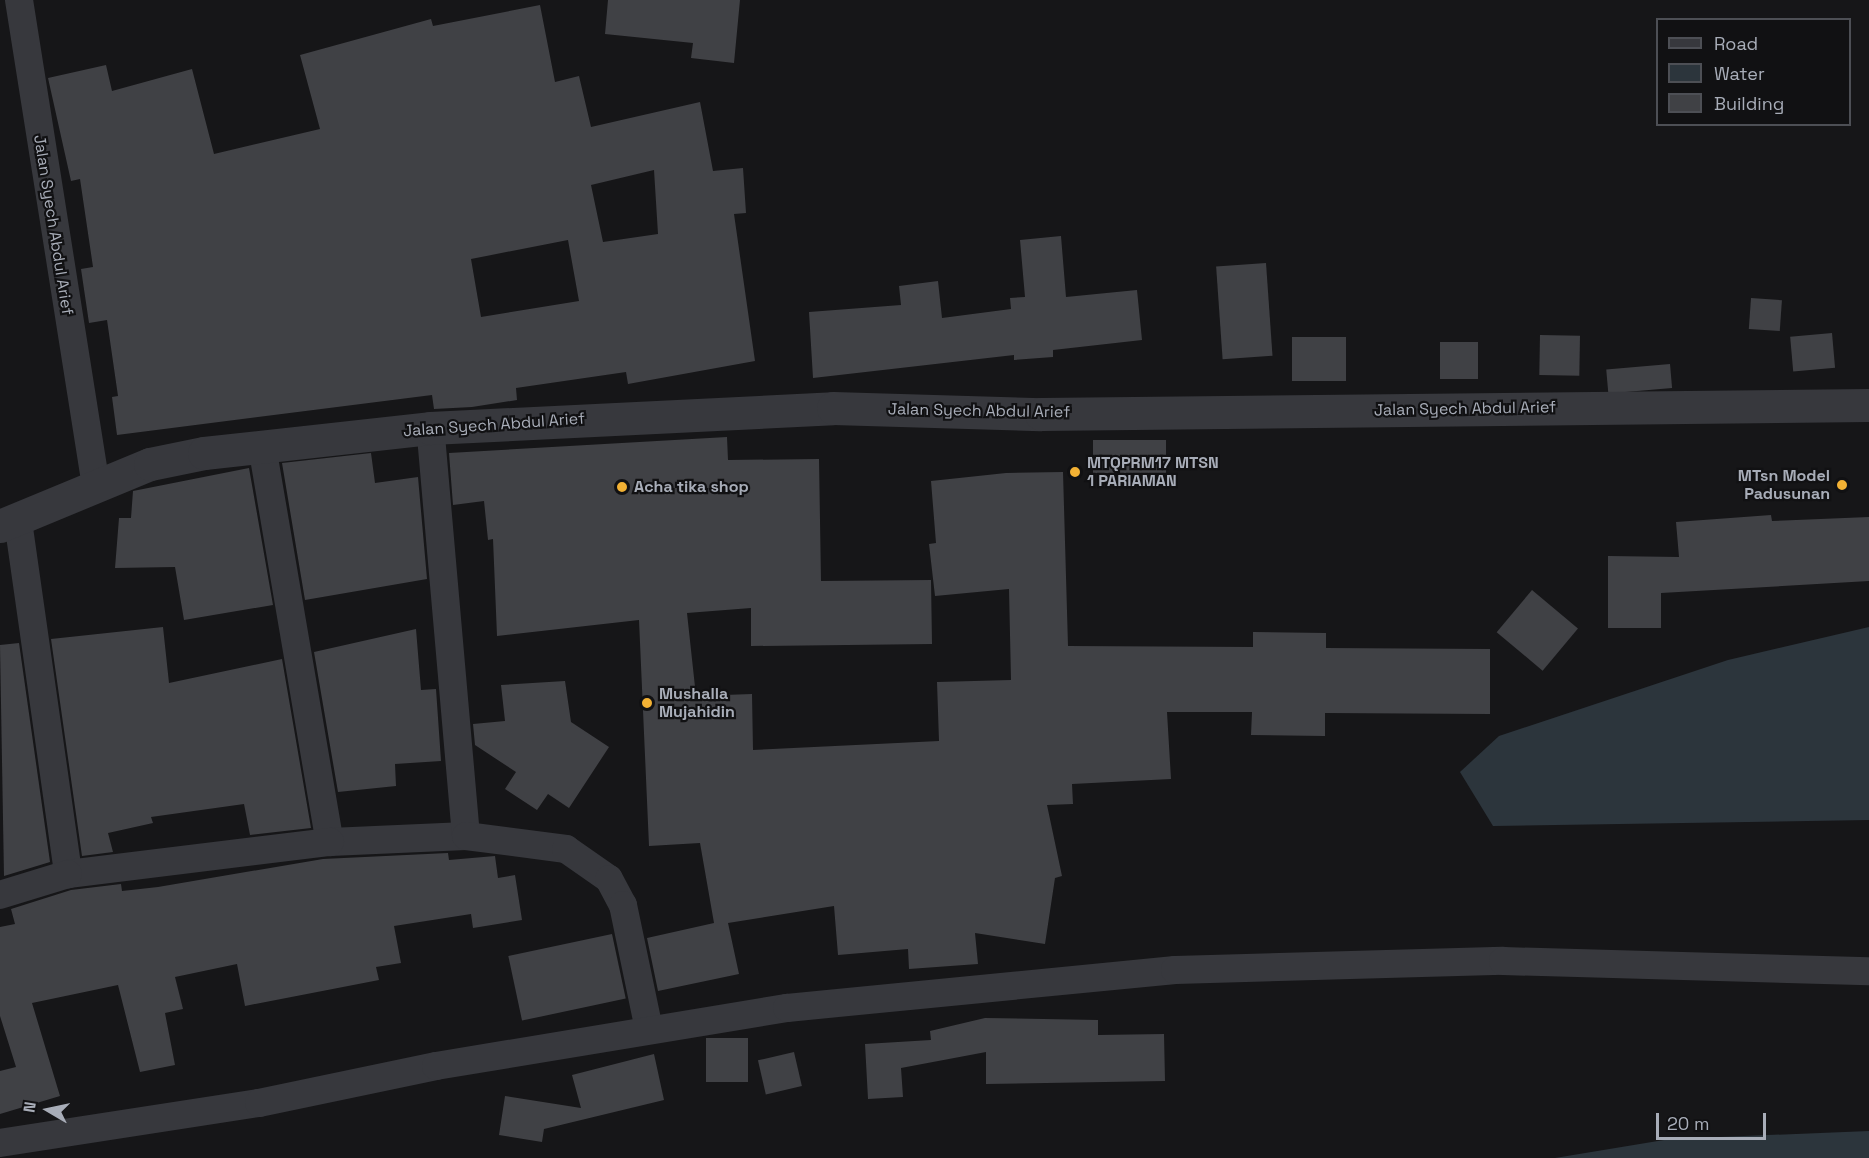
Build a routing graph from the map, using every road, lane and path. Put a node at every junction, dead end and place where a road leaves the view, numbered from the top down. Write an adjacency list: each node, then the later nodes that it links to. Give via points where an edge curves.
1 (19, 0): 5 (street, Jalan Syech Abdul Arief)
2 (1869, 405): 3 (street, Jalan Syech Abdul Arief, via 1041,414 833,408)
3 (430, 428): 4 (street, Jalan Syech Abdul Arief); 7 (street)
4 (262, 446): 5 (street, Jalan Syech Abdul Arief, via 150,464); 8 (street)
5 (96, 484): 6 (street, Jalan Syech Abdul Arief)
6 (9, 524): 9 (street)
7 (466, 836): 8 (street); 12 (street, via 566,849 609,879 623,904)
8 (330, 842): 9 (street)
9 (69, 874): 10 (street)
10 (0, 895)
11 (1869, 971): 12 (street, via 1503,961 1175,970 787,1008)
12 (649, 1029): 13 (street, via 260,1103)
13 (0, 1143)

